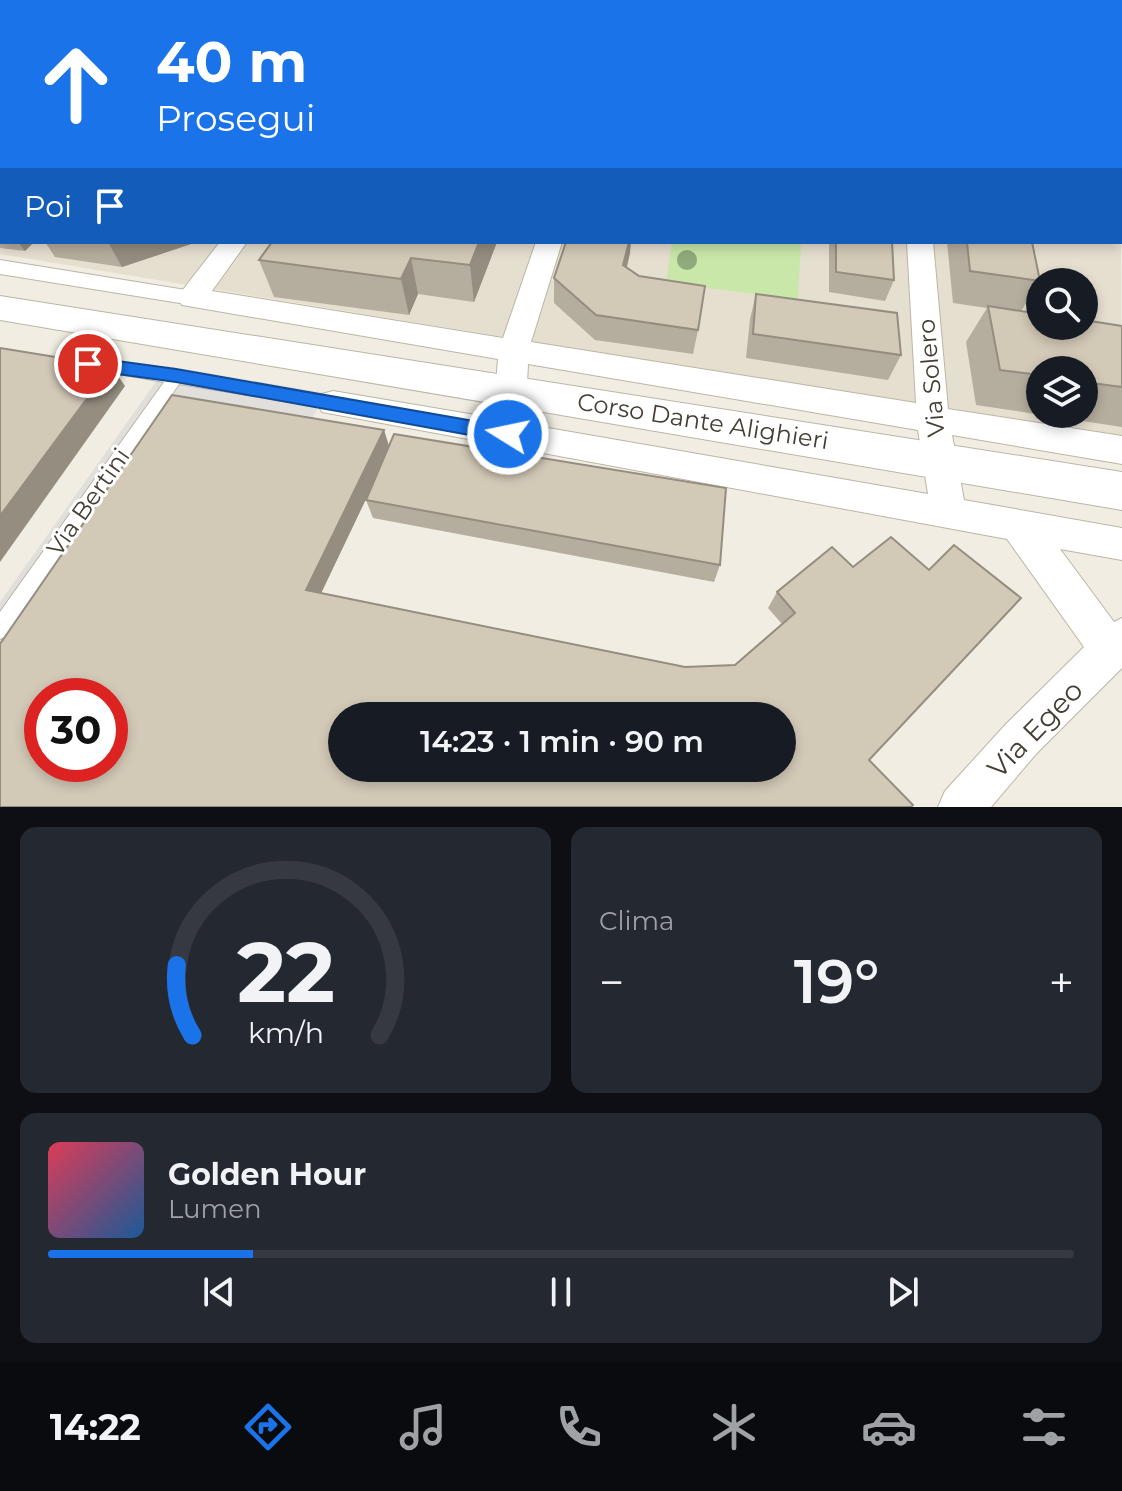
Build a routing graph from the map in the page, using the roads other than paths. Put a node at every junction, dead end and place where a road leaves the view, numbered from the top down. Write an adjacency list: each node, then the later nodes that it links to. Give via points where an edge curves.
1 (232, 244): 5 (street)
2 (548, 244): 7 (street)
3 (920, 244): 12 (street, Via Solero)
4 (0, 267): 5 (street, Corso Dante Alighieri)
5 (192, 298): 7 (street, Corso Dante Alighieri)
6 (0, 308): 10 (street, Corso Dante Alighieri)
7 (514, 349): 10 (street); 12 (street, Corso Dante Alighieri)
8 (73, 362): 9 (lane)
9 (176, 376): 11 (lane); 20 (lane, Via Bertini)
10 (509, 390): 13 (street); 15 (street, Corso Dante Alighieri)
11 (333, 403): 13 (street, Corso Dante Alighieri)
12 (933, 418): 14 (street, Corso Dante Alighieri); 15 (street, Via Solero)
13 (508, 434): 17 (street, Corso Dante Alighieri)
14 (1122, 450)
15 (938, 459): 16 (street, Corso Dante Alighieri); 17 (street, Via Solero)
16 (1122, 491)
17 (948, 512): 18 (street, Corso Dante Alighieri)
18 (1019, 527): 19 (street, Corso Dante Alighieri); 21 (street, Via Egeo)
19 (1122, 544)
20 (0, 629)
21 (1116, 645): 22 (street, Via Egeo)
22 (961, 807)

